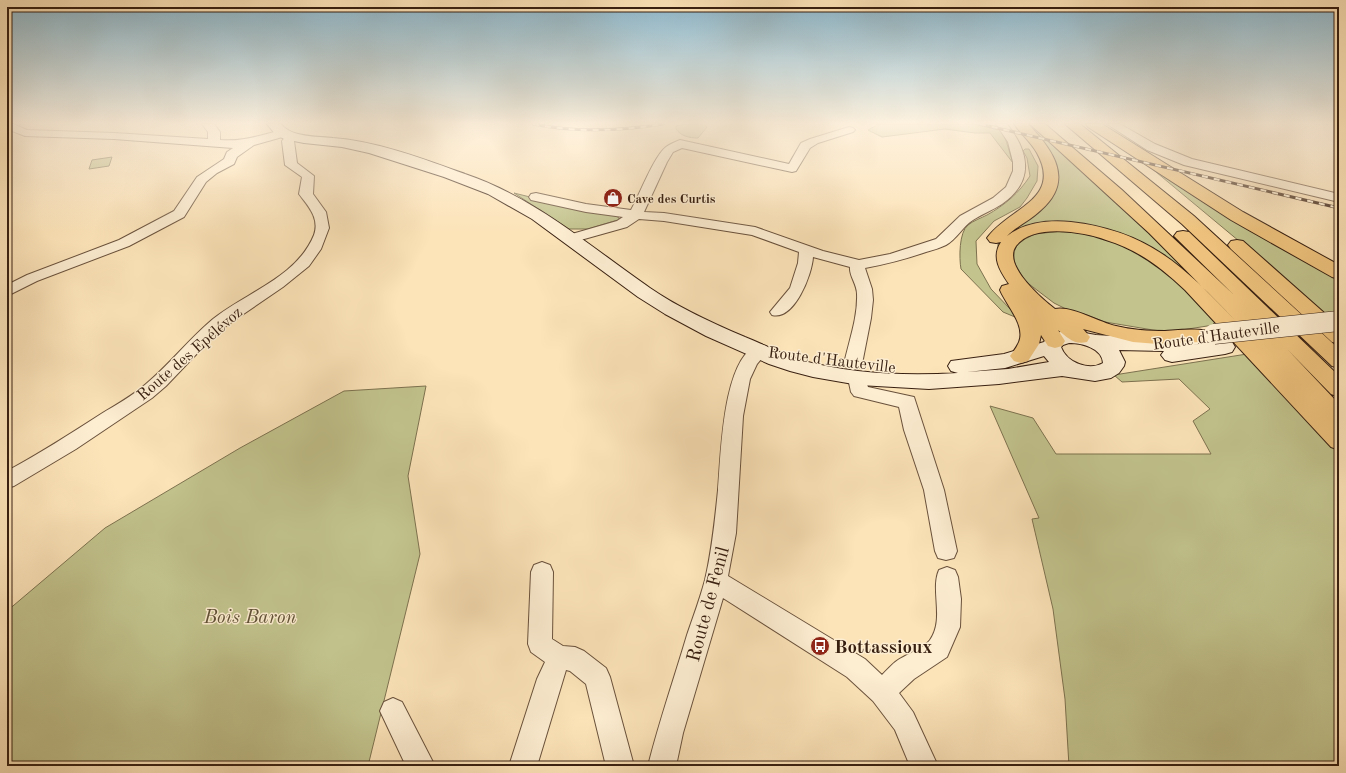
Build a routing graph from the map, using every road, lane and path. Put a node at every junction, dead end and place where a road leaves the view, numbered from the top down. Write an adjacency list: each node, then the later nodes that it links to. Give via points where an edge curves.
1 (230, 160): 22 (street, via 198,183 179,214 124,243 32,278)
2 (289, 160): 40 (street, Route des Epélévoz, via 308,176 306,194 316,207 323,223 318,242 301,264 284,280 244,304 205,334 144,395 58,452)
3 (405, 160): 18 (main road, via 490,188 521,204)
4 (662, 160): 17 (street)
5 (755, 160): 6 (street, via 792,168)
6 (797, 160)
7 (1019, 160): 20 (street, via 1021,166 1016,184 1007,194 963,220 948,238 889,259)
8 (1047, 160): 23 (highway, via 1052,180 1045,198 1005,228 993,241 990,249 1000,279)
9 (1078, 160): 38 (highway, via 1177,251)
10 (1098, 160): 37 (highway, via 1172,226)
11 (1116, 160): 33 (highway, via 1221,250)
12 (1135, 160): 27 (highway, via 1219,230)
13 (1148, 160): 21 (highway, via 1237,216)
14 (1183, 160): 16 (street)
15 (536, 197): 17 (street)
16 (1339, 198)
17 (636, 215): 18 (street, via 622,224); 19 (street, via 755,231)
18 (570, 239): 31 (main road, Route d'Hauteville, via 661,304 721,335)
19 (806, 249): 20 (street); 24 (street, via 805,263 797,289)
20 (859, 265): 36 (street, via 857,268 864,286 865,302)
21 (1339, 273)
22 (7, 291)
23 (1018, 292): 28 (highway); 29 (highway, via 1068,316 1112,332 1143,337); 30 (highway, via 1044,325); 32 (highway, via 1012,299 1025,319 1030,333 1030,339); 39 (highway, via 1005,257 1012,240 1026,232 1045,227 1074,228 1106,234 1135,245 1154,255 1180,275)
24 (778, 312)
25 (1339, 321): 29 (main road, Route d'Hauteville, bridge)
26 (1339, 333): 29 (main road, Route d'Hauteville)
27 (1339, 337)
28 (1087, 339): 29 (main road, Route d'Hauteville, via 1127,344 1160,344); 30 (main road, Route d'Hauteville, via 1068,336); 34 (main road, via 1108,351 1114,359)
29 (1213, 339): 34 (main road, Route d'Hauteville, via 1178,354 1142,357)
30 (1053, 344): 32 (main road, Route d'Hauteville); 35 (main road, via 1056,359)
31 (760, 350): 36 (main road, Route d'Hauteville, via 790,364 816,370); 44 (street, Route de Fenil, via 750,361 741,379 734,416 725,533)
32 (1021, 356): 36 (main road, Route d'Hauteville, via 1005,361 951,367 900,367)
33 (1339, 361)
34 (1114, 365): 35 (main road, Route d'Hauteville, via 1110,370 1100,374)
35 (1071, 369): 36 (main road, Route d'Hauteville, via 1050,368 1023,375 957,381 903,381)
36 (855, 371): 41 (street, via 860,392 907,402 934,490)
37 (1339, 389)
38 (1339, 419)
39 (1339, 441)
40 (7, 480)
41 (946, 551)
42 (542, 572): 45 (street, via 540,644)
43 (947, 577): 46 (street, via 948,627 938,649 905,670)
44 (716, 581): 46 (street, via 856,668); 51 (street, Route de Fenil)
45 (559, 658): 49 (street, via 550,678); 50 (street, via 575,659 597,677)
46 (882, 692): 52 (street, via 904,721)
47 (394, 711): 48 (street)
48 (421, 766)
49 (523, 766)
50 (620, 766)
51 (662, 766)
52 (924, 766)

